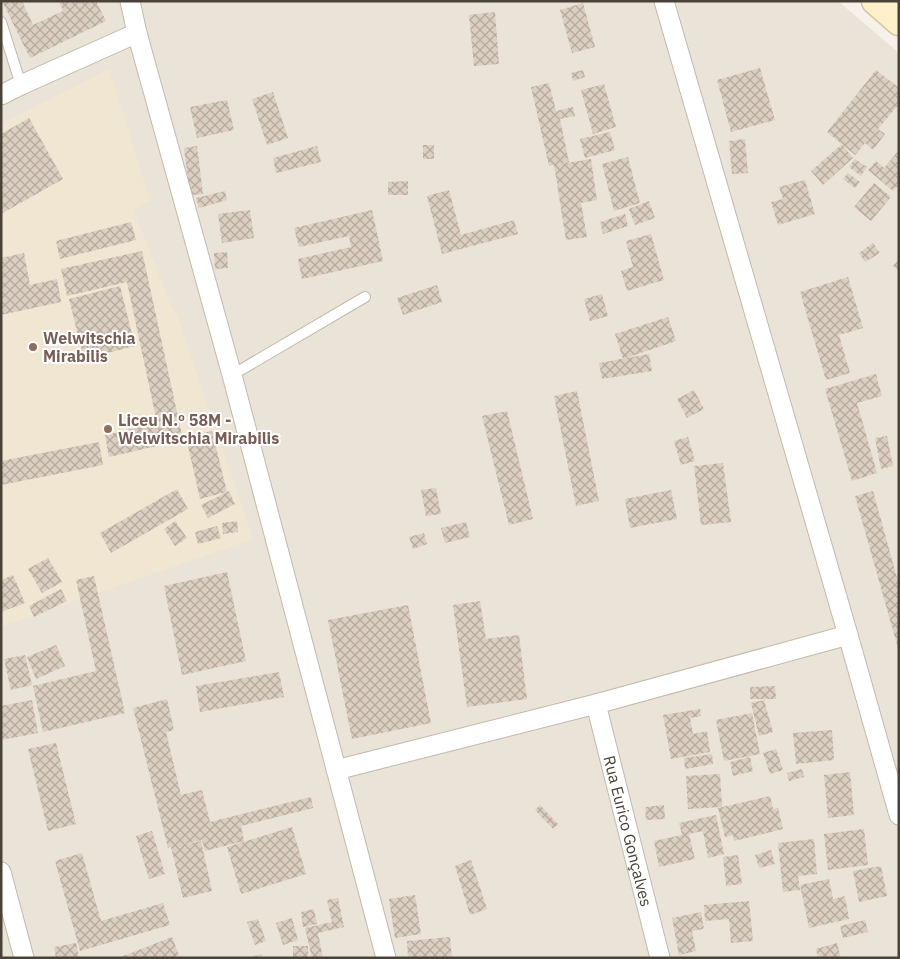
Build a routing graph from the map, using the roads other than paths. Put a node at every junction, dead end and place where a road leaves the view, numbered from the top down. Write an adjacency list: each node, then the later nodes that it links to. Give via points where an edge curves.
1 (130, 1): 6 (street)
2 (664, 1): 11 (street)
3 (874, 1): 5 (street)
4 (1, 22): 7 (lane)
5 (899, 22)
6 (137, 33): 7 (street); 10 (street)
7 (21, 85): 8 (street)
8 (1, 95)
9 (365, 297): 10 (lane)
10 (232, 375): 13 (street)
11 (848, 635): 12 (street); 14 (street)
12 (596, 704): 13 (street); 18 (street, Rua Eurico Gonçalves)
13 (336, 770): 17 (street)
14 (899, 815)
15 (1, 872): 16 (street)
16 (24, 958)
17 (386, 958)
18 (660, 958)

